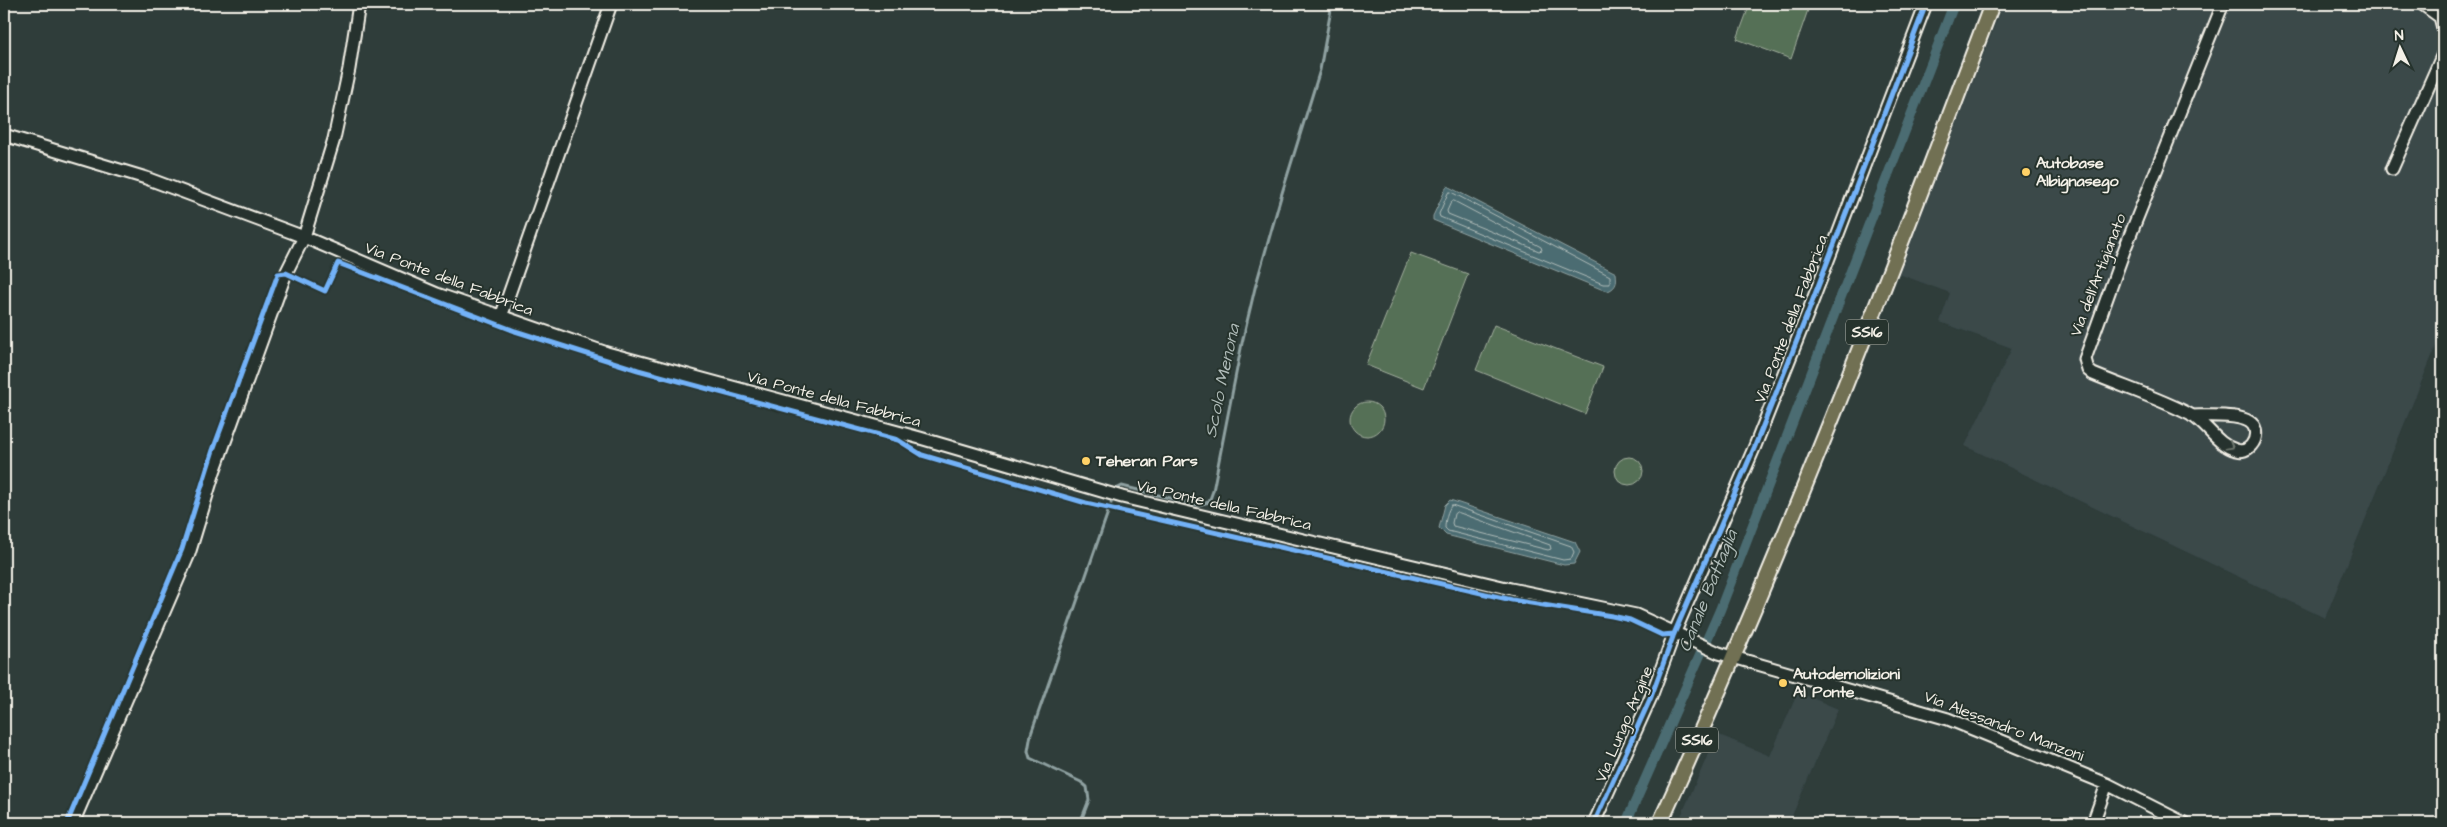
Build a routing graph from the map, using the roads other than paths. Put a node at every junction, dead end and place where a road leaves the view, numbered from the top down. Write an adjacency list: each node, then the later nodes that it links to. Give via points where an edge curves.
1 (359, 4): 13 (street, via 334,139)
2 (611, 4): 14 (street)
3 (1926, 4): 16 (street, Via Ponte della Fabbrica, via 1784,374)
4 (1992, 4): 18 (main road, SS16, via 1868,329)
5 (2223, 4): 15 (street, Via dell'Artigianato, via 2125,248 2086,359 2088,370 2093,374)
6 (2422, 4): 9 (street, via 2440,18)
7 (2433, 4): 8 (street)
8 (2443, 8)
9 (2443, 28)
10 (2443, 54): 12 (street)
11 (4, 135): 13 (street, Via Ponte della Fabbrica, via 146,178)
12 (2392, 169)
13 (304, 237): 14 (street, Via Ponte della Fabbrica, via 389,275); 20 (street, via 286,273 214,472 189,554)
14 (501, 317): 16 (street, Via Ponte della Fabbrica, via 607,353 920,438 1105,493 1537,595 1614,609 1636,615)
15 (2192, 416): 15 (street, one-way to 15, via 2237,451 2251,446 2256,434 2250,421 2242,418)
16 (1676, 635): 17 (street, Via Ponte della Fabbrica); 21 (street, Via Lungo Argine)
17 (1719, 653): 18 (street, Via Alessandro Manzoni)
18 (1734, 657): 19 (street, Via Alessandro Manzoni, via 1948,719); 22 (main road, SS16)
19 (2107, 784): 23 (street); 24 (street, Via Alessandro Manzoni)
20 (73, 823)
21 (1594, 823)
22 (1660, 823)
23 (2093, 823)
24 (2184, 823)

